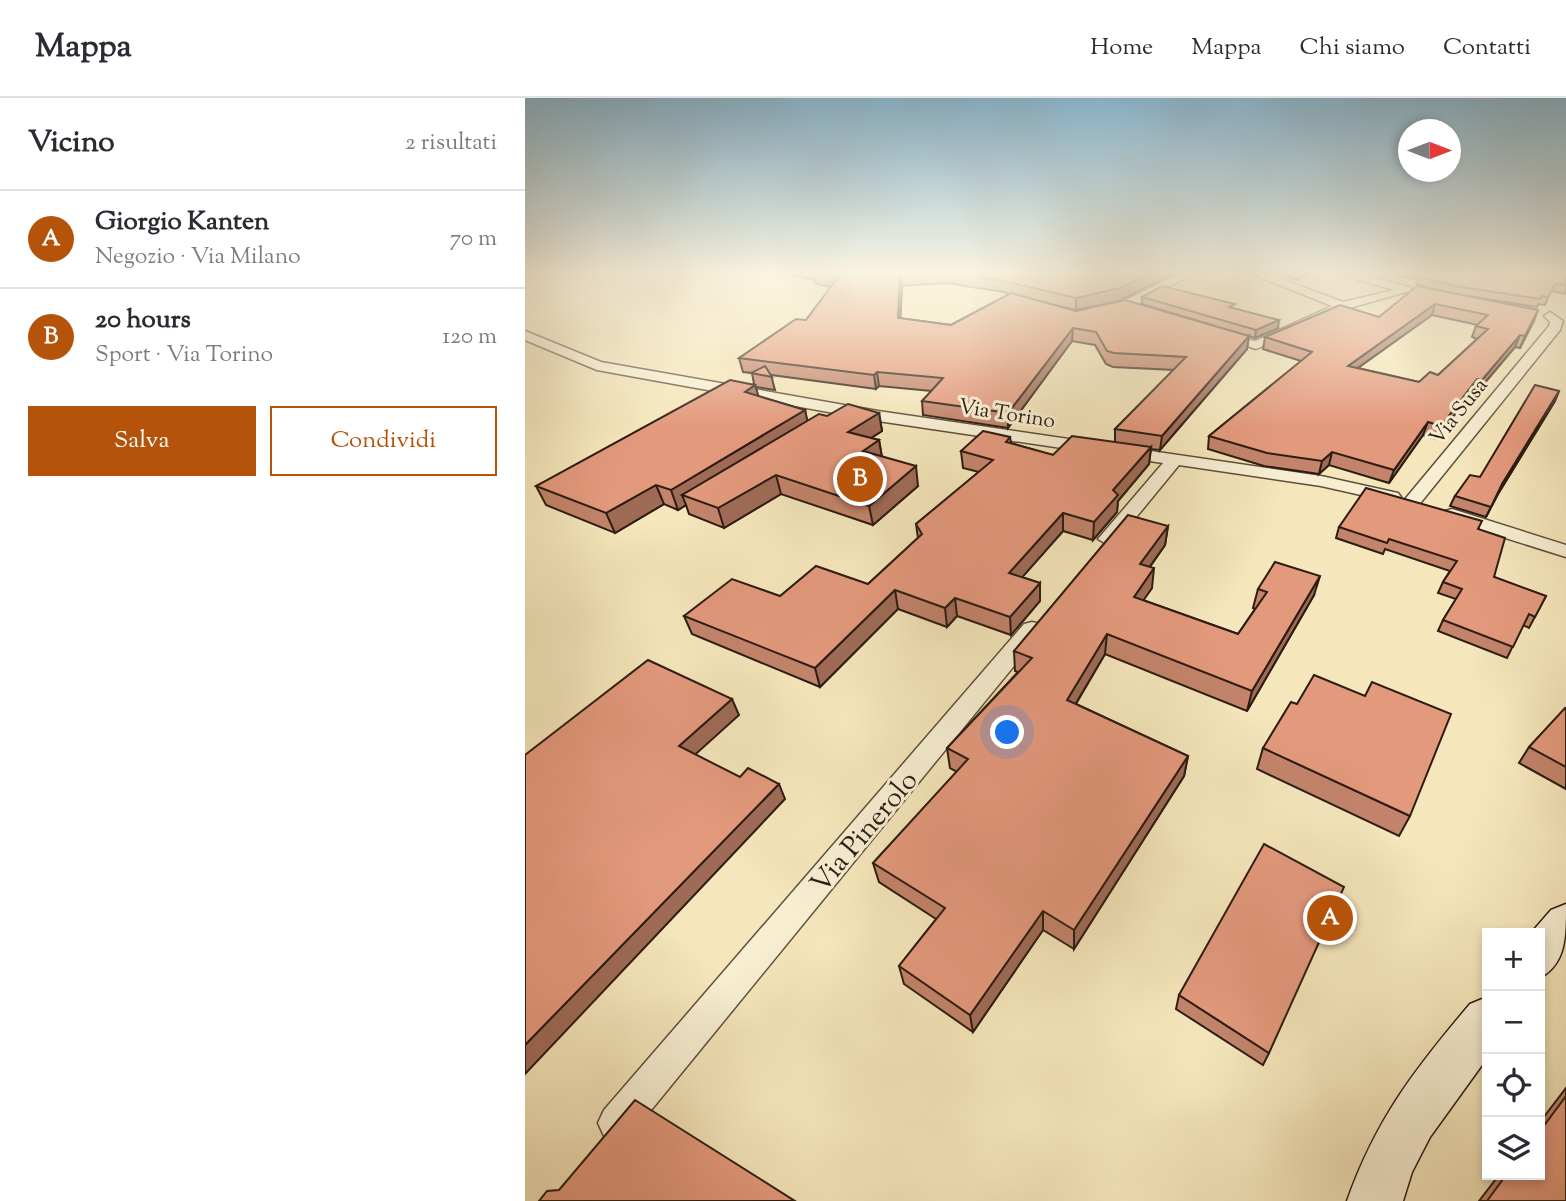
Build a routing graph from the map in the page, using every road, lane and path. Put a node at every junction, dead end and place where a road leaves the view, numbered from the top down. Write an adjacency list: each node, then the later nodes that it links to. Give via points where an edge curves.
1 (1301, 324): 3 (street, via 1256,345)
2 (1556, 324): 6 (street, Via Susa, via 1496,396)
3 (1202, 329)
4 (525, 335): 5 (street, Via Torino, via 597,366 878,416)
5 (1174, 461): 6 (street, Via Torino, via 1321,481); 8 (street)
6 (1425, 506): 7 (street, Via Torino)
7 (1566, 551)
8 (1094, 556)
9 (1049, 609): 13 (street, Via Pinerolo)
10 (1566, 924): 11 (main road)
11 (1545, 950)
12 (1482, 1027): 14 (main road, via 1412,1117)
13 (596, 1148)
14 (1375, 1201)

